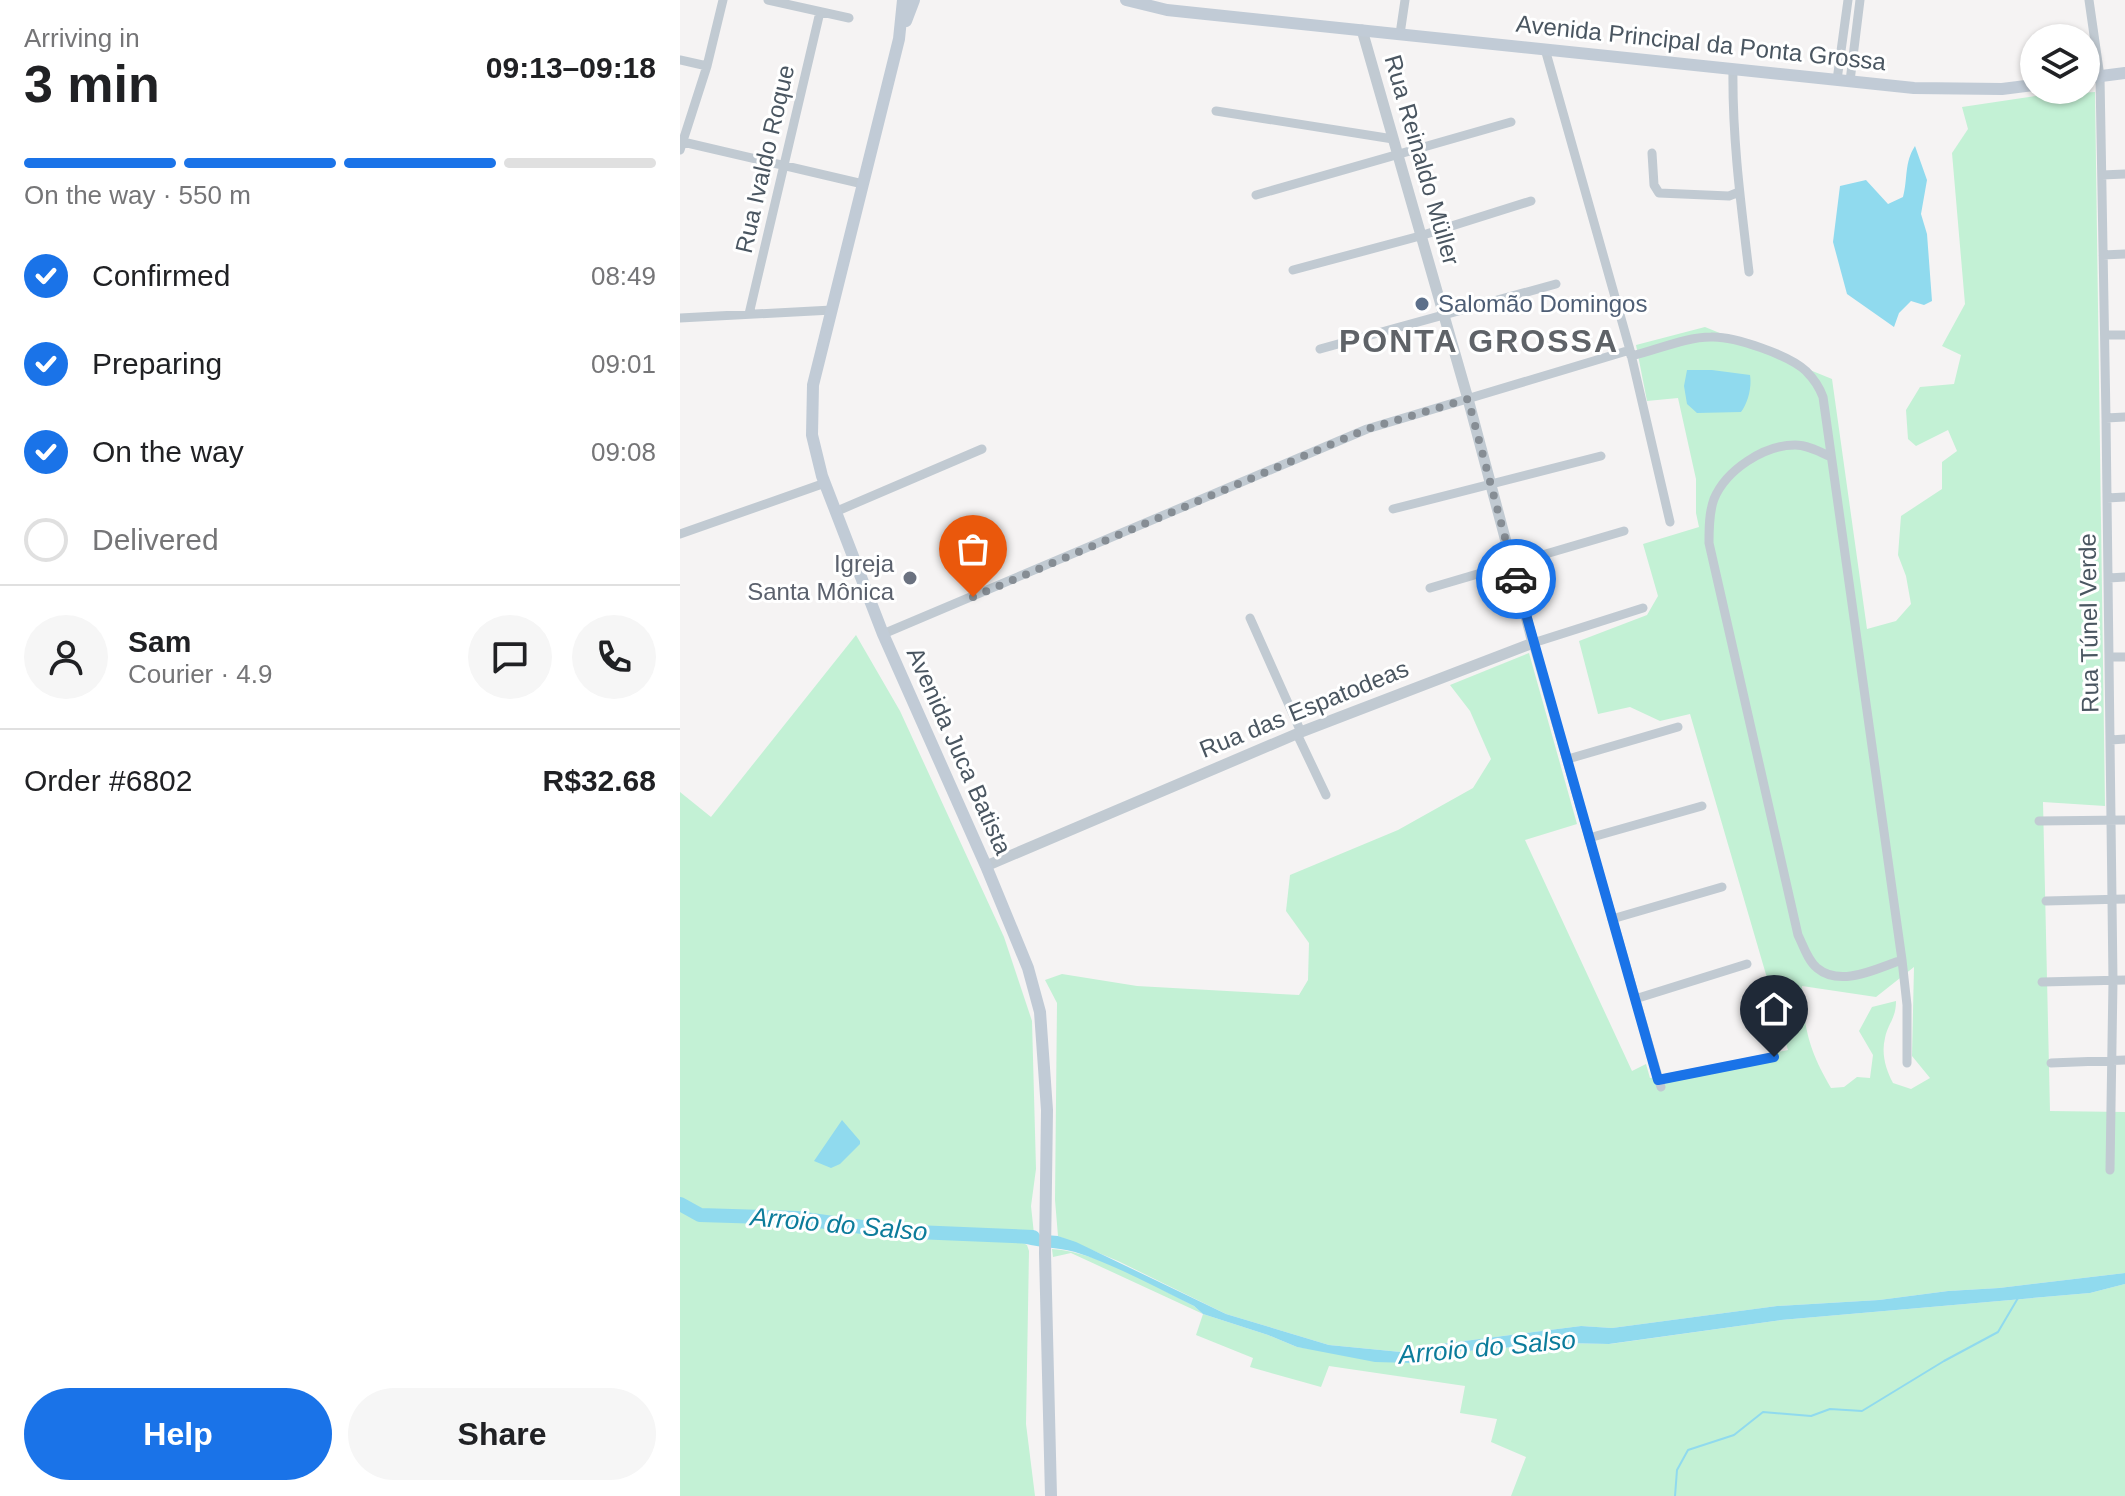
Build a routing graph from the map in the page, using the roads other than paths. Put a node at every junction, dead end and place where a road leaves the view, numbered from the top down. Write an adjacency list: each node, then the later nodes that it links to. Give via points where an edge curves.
1 (723, 0): 18 (street)
2 (768, 0): 10 (street)
3 (903, 0): 15 (main road, Avenida Juca Batista)
4 (914, 0): 15 (main road, Avenida Juca Batista)
5 (1126, 0): 13 (main road, Avenida Principal da Ponta Grossa, via 1167,10)
6 (1405, 0): 14 (street)
7 (1848, 0): 22 (street)
8 (1860, 0): 22 (street)
9 (2089, 0): 12 (street, Rua Túnel Verde)
10 (820, 12): 11 (street); 30 (street, Rua Ivaldo Roque)
11 (849, 18)
12 (2092, 24)
13 (1362, 30): 14 (main road, Avenida Principal da Ponta Grossa); 26 (street, Rua Reinaldo Müller)
14 (1400, 34): 16 (main road, Avenida Principal da Ponta Grossa)
15 (899, 39): 33 (main road, Avenida Juca Batista)
16 (1545, 49): 19 (main road, Avenida Principal da Ponta Grossa); 50 (street)
17 (680, 60): 18 (street)
18 (707, 66): 27 (street)
19 (1733, 69): 22 (main road, Avenida Principal da Ponta Grossa); 34 (street)
20 (2125, 73): 21 (main road)
21 (2100, 77): 32 (street, Rua Túnel Verde)
22 (1843, 80): 23 (main road, Avenida Principal da Ponta Grossa, via 1914,88)
23 (2020, 87)
24 (1216, 111): 26 (street)
25 (1511, 122): 29 (street)
26 (1393, 139): 29 (street, Rua Reinaldo Müller)
27 (681, 146): 30 (street)
28 (1652, 153): 34 (street, via 1659,193)
29 (1397, 154): 35 (street); 37 (street, Rua Reinaldo Müller)
30 (784, 166): 33 (street); 44 (street, Rua Ivaldo Roque)
31 (2125, 174): 32 (street)
32 (2102, 175): 39 (street, Rua Túnel Verde)
33 (863, 184): 43 (main road, Avenida Juca Batista)
34 (1739, 192): 41 (street)
35 (1256, 195)
36 (1531, 201): 37 (street)
37 (1420, 236): 40 (street); 45 (street, Rua Reinaldo Müller)
38 (2125, 254): 39 (street)
39 (2103, 255): 47 (street, Rua Túnel Verde)
40 (1293, 270)
41 (1749, 272)
42 (1556, 284): 45 (street)
43 (832, 310): 44 (street); 57 (main road, Avenida Juca Batista, via 813,385 812,435)
44 (749, 314): 46 (street)
45 (1443, 314): 49 (street); 51 (street, Rua Reinaldo Müller)
46 (680, 318)
47 (2105, 335): 48 (street); 53 (street, Rua Túnel Verde)
48 (2125, 335)
49 (1320, 349)
50 (1630, 353): 51 (street); 56 (street, via 1715,336 1782,357 1818,384); 63 (street)
51 (1468, 399): 58 (street, Rua Reinaldo Müller); 72 (street, via 1367,429)
52 (2125, 417): 53 (street)
53 (2106, 418): 60 (street, Rua Túnel Verde)
54 (982, 449): 62 (street)
55 (1601, 456): 58 (street)
56 (1831, 457): 93 (street); 93 (street, via 1792,445 1738,468 1713,502 1709,543 1798,935 1816,968 1834,976)
57 (825, 483): 62 (main road, Avenida Juca Batista); 65 (street)
58 (1491, 484): 61 (street); 66 (street, Rua Reinaldo Müller)
59 (2125, 497): 60 (street)
60 (2107, 498): 68 (street, Rua Túnel Verde)
61 (1393, 509)
62 (835, 512): 72 (main road, Avenida Juca Batista)
63 (1670, 522)
64 (1624, 531): 66 (street)
65 (680, 534)
66 (1512, 564): 69 (street); 73 (street, Rua Reinaldo Müller)
67 (2125, 577): 68 (street)
68 (2109, 578): 74 (street, Rua Túnel Verde)
69 (1430, 588)
70 (1643, 608): 73 (street, Rua das Espatodeas)
71 (1250, 618): 77 (street)
72 (883, 634): 87 (main road, Avenida Juca Batista)
73 (1533, 643): 77 (street, Rua das Espatodeas); 80 (street, Rua Reinaldo Müller)
74 (2110, 657): 75 (street); 79 (street, Rua Túnel Verde)
75 (2125, 657)
76 (1678, 727): 80 (street)
77 (1299, 733): 81 (street); 87 (street, Rua das Espatodeas)
78 (2125, 739): 79 (street)
79 (2111, 740): 83 (street, Rua Túnel Verde)
80 (1568, 759): 86 (street, Rua Reinaldo Müller)
81 (1326, 795)
82 (1702, 806): 86 (street)
83 (2111, 820): 84 (street); 85 (street); 89 (street, Rua Túnel Verde)
84 (2125, 820)
85 (2039, 821)
86 (1589, 838): 92 (street, Rua Reinaldo Müller)
87 (986, 866): 105 (main road, Avenida Juca Batista, via 1028,968 1040,1012 1047,1110)
88 (1722, 887): 92 (street)
89 (2110, 899): 90 (street); 91 (street); 96 (street, Rua Túnel Verde)
90 (2125, 899)
91 (2046, 901)
92 (1612, 919): 98 (street, Rua Reinaldo Müller)
93 (1902, 960): 102 (street)
94 (1747, 964): 98 (street)
95 (2125, 980): 96 (street)
96 (2113, 981): 97 (street); 100 (street, Rua Túnel Verde)
97 (2046, 982)
98 (1635, 999): 99 (street, Rua Reinaldo Müller, via 1660,1083)
99 (1774, 1057)
100 (2111, 1060): 101 (street); 103 (street); 104 (street, Rua Túnel Verde)
101 (2125, 1060)
102 (1907, 1063)
103 (2051, 1063)
104 (2110, 1170)
105 (1051, 1496)

